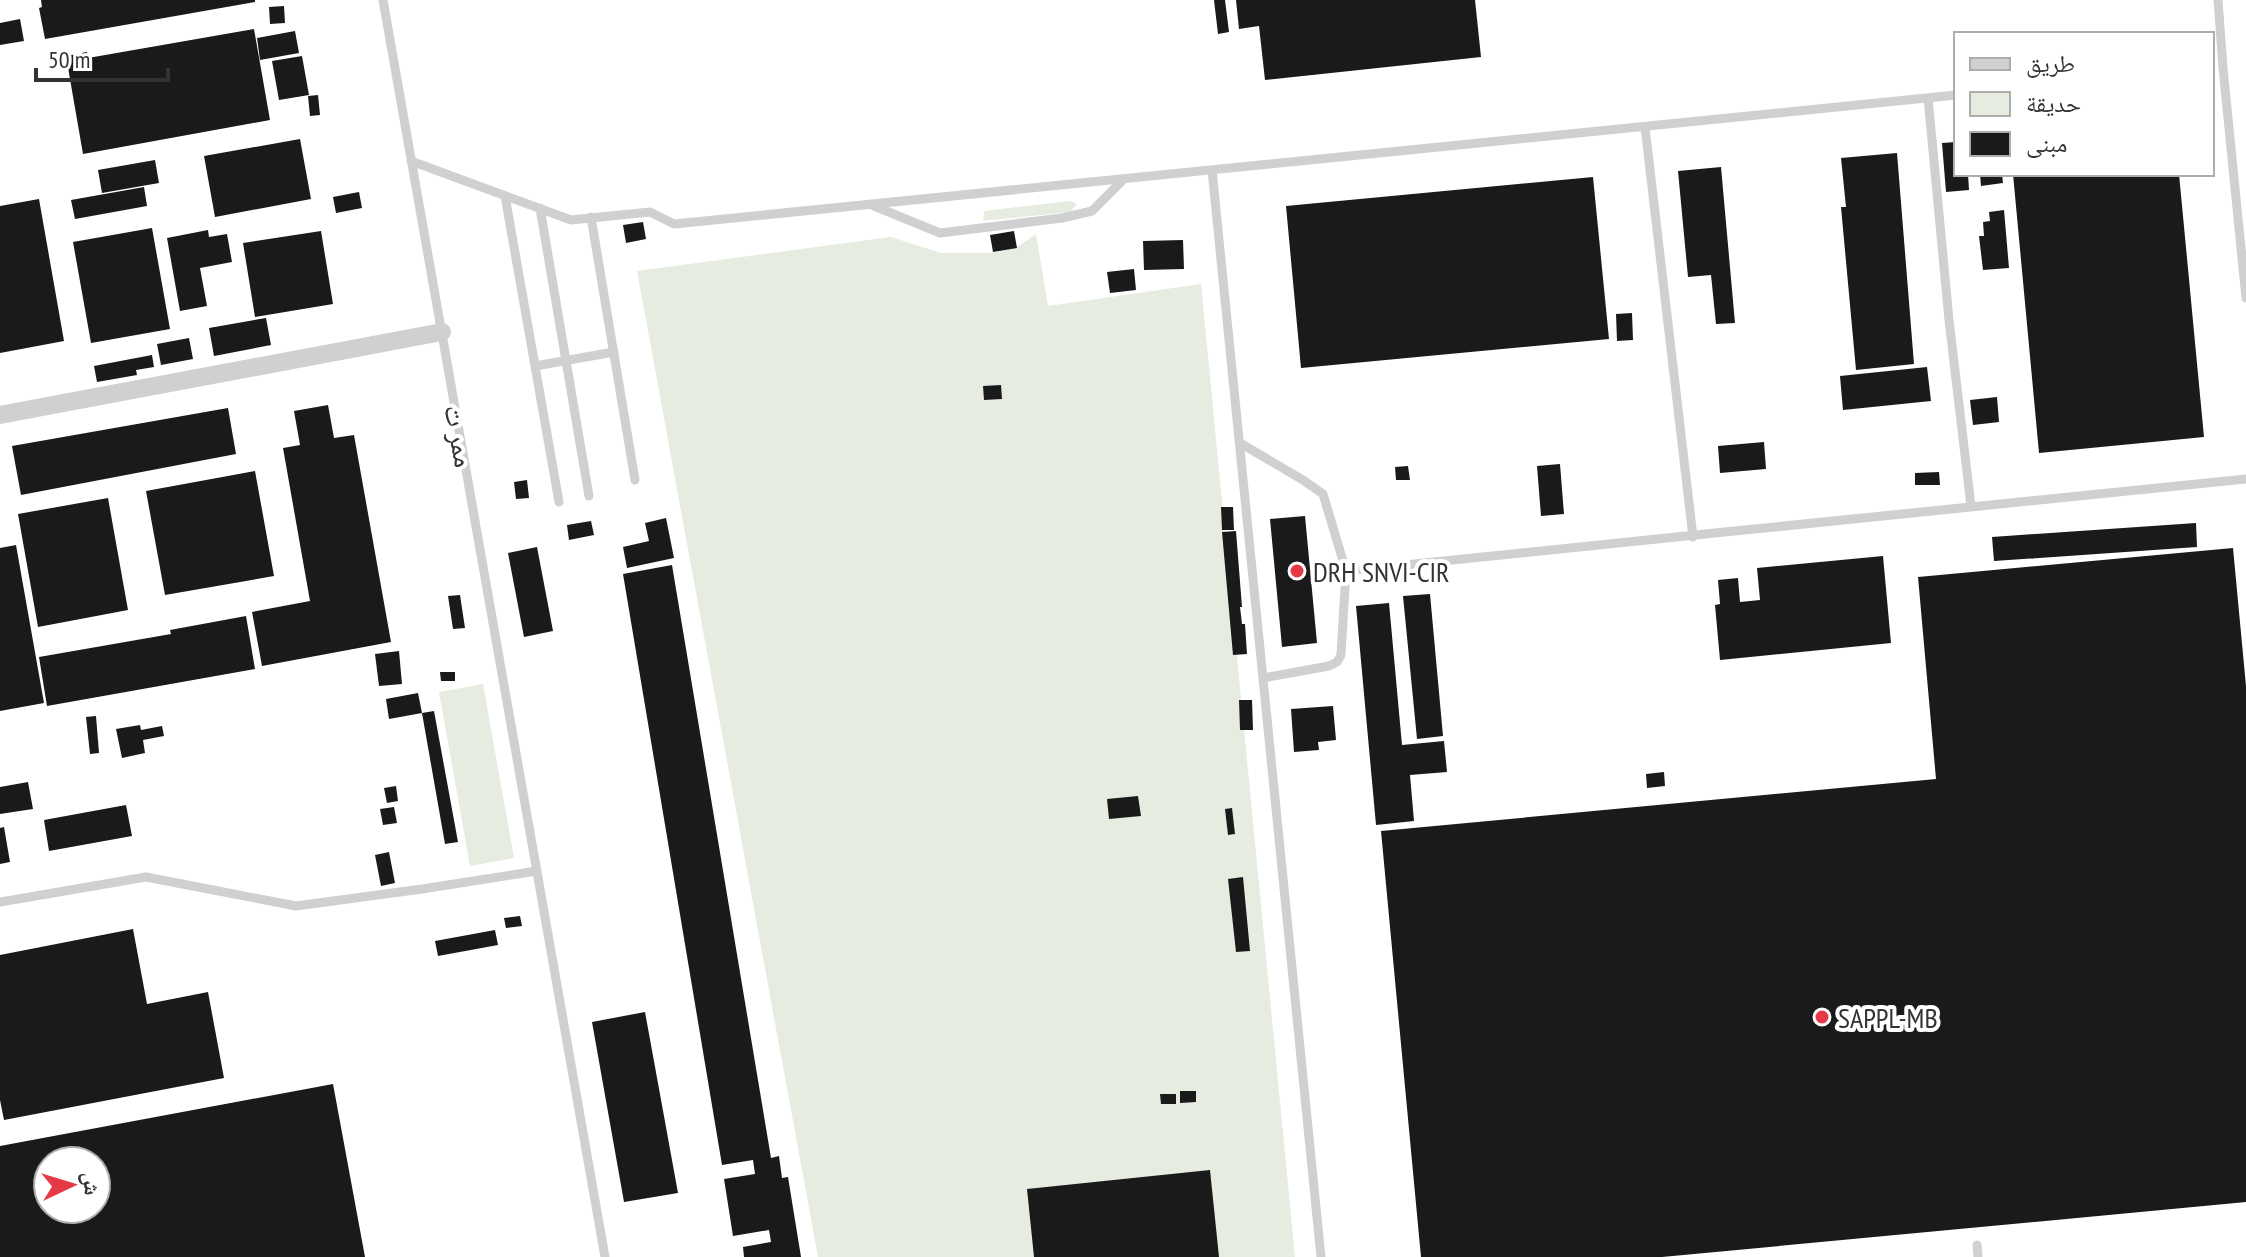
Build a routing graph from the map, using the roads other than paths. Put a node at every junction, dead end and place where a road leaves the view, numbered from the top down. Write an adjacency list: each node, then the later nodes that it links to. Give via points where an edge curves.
1 (383, 0): 7 (lane, ممر ت)
2 (2218, 0): 3 (lane)
3 (2217, 69): 14 (lane)
4 (1954, 95): 5 (lane)
5 (1928, 98): 6 (lane); 25 (lane)
6 (1645, 127): 8 (lane); 26 (lane)
7 (411, 161): 10 (lane); 15 (lane, ممر ت)
8 (1212, 170): 9 (lane); 20 (lane)
9 (1124, 179): 11 (lane); 11 (lane, via 1092,211 940,233)
10 (505, 196): 12 (lane); 18 (lane)
11 (871, 205): 13 (lane, via 674,224 650,212)
12 (540, 208): 13 (lane, via 571,220); 17 (lane)
13 (591, 217): 16 (lane)
14 (2246, 298)
15 (442, 332): 19 (street); 29 (lane, ممر ت)
16 (614, 352): 17 (lane); 22 (lane)
17 (566, 360): 18 (lane); 23 (lane)
18 (535, 366): 24 (lane)
19 (0, 415)
20 (1240, 443): 27 (lane, via 1323,494); 28 (lane)
21 (2246, 479): 25 (lane)
22 (635, 480)
23 (589, 496)
24 (559, 502)
25 (1971, 506): 26 (lane)
26 (1693, 537): 27 (lane)
27 (1346, 571): 28 (lane, via 1337,662)
28 (1263, 678): 33 (lane)
29 (537, 871): 30 (lane, via 296,906 146,877); 32 (lane, ممر ت)
30 (0, 902)
31 (1977, 1245): 34 (lane)
32 (605, 1257)
33 (1321, 1257)
34 (1978, 1257)

